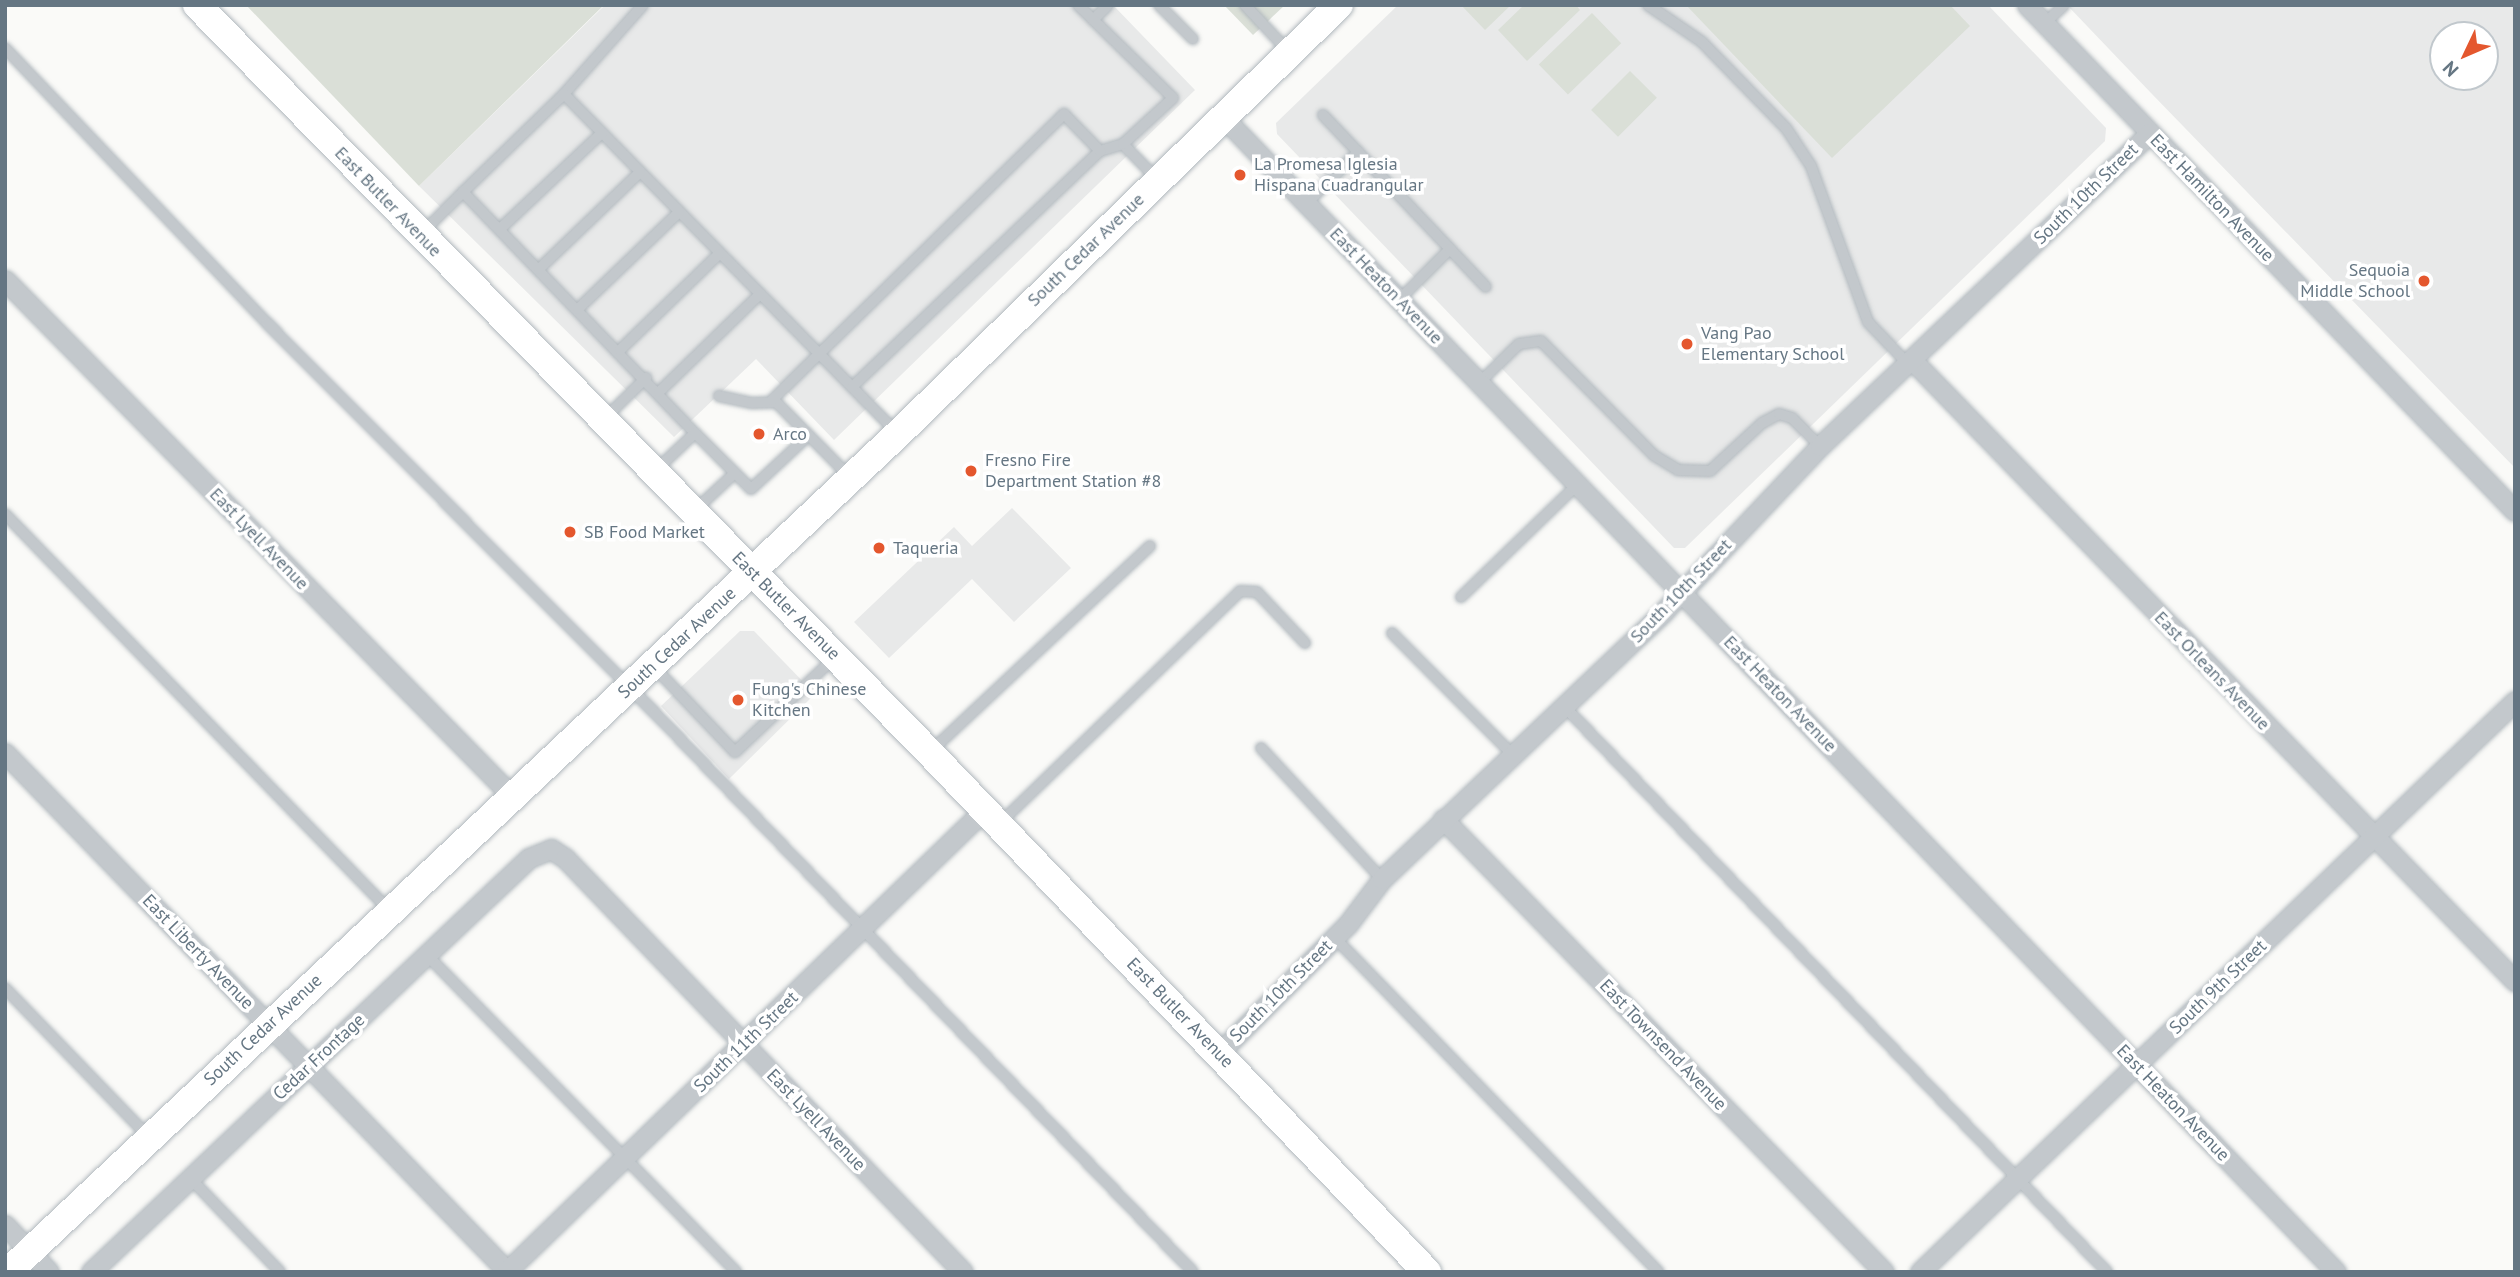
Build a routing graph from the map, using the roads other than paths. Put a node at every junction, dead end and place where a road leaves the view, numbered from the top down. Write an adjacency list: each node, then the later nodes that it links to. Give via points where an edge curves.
1 (197, 5): 30 (main road, East Butler Avenue)
2 (643, 5): 16 (lane)
3 (1078, 5): 11 (lane)
4 (1108, 5): 11 (lane)
5 (1159, 5): 13 (lane)
6 (1245, 5): 15 (lane)
7 (1339, 5): 15 (main road, South Cedar Avenue)
8 (1648, 5): 41 (lane, via 1702,42 1786,128 1811,166 1868,322)
9 (2027, 5): 12 (street, East Hamilton Avenue)
10 (2064, 5): 12 (lane)
11 (1093, 20): 21 (lane, via 1173,97)
12 (2045, 23): 20 (street, East Hamilton Avenue)
13 (1193, 39)
14 (5, 48): 68 (lane, via 267,323)
15 (1290, 53): 18 (main road, South Cedar Avenue)
16 (564, 93): 19 (lane); 26 (lane)
17 (1323, 115): 23 (lane)
18 (1223, 117): 25 (main road, South Cedar Avenue); 27 (street, East Heaton Avenue)
19 (602, 133): 24 (lane); 29 (lane)
20 (2150, 133): 41 (street, South 10th Street); 57 (street, East Hamilton Avenue)
21 (1123, 144): 22 (lane); 25 (lane)
22 (1100, 151): 40 (lane, via 1064,114); 44 (lane)
23 (1358, 152): 27 (lane); 31 (lane)
24 (640, 172): 28 (lane); 33 (lane)
25 (1158, 180): 50 (main road, South Cedar Avenue)
26 (463, 192): 29 (lane); 30 (lane)
27 (1306, 204): 37 (street, East Heaton Avenue)
28 (679, 212): 32 (lane); 38 (lane)
29 (500, 229): 33 (lane)
30 (420, 234): 48 (main road, East Butler Avenue)
31 (1450, 249): 35 (lane); 37 (lane)
32 (719, 254): 36 (lane); 39 (lane)
33 (539, 269): 38 (lane)
34 (5, 280): 75 (street, East Lyell Avenue)
35 (1486, 287)
36 (759, 295): 40 (lane); 45 (lane)
37 (1399, 300): 43 (street, East Heaton Avenue)
38 (578, 309): 39 (lane)
39 (620, 350): 42 (lane)
40 (818, 354): 44 (lane); 47 (lane)
41 (1910, 362): 52 (street, South 10th Street); 78 (street, East Orleans Avenue)
42 (646, 378): 45 (lane); 48 (lane)
43 (1479, 383): 52 (lane, via 1519,344 1541,341 1655,456 1678,470 1710,471 1762,423 1779,414 1792,418); 56 (street, East Heaton Avenue)
44 (852, 387): 50 (lane)
45 (659, 392): 49 (lane)
46 (719, 396): 47 (lane, via 752,403)
47 (772, 400): 51 (lane)
48 (602, 422): 53 (main road, East Butler Avenue)
49 (695, 433): 53 (lane); 54 (lane)
50 (898, 434): 55 (main road, South Cedar Avenue)
51 (808, 436): 54 (lane, via 751,489); 55 (lane)
52 (1820, 446): 62 (street, South 10th Street)
53 (653, 473): 58 (main road, East Butler Avenue)
54 (735, 473): 58 (lane)
55 (851, 478): 61 (main road, South Cedar Avenue)
56 (1577, 485): 62 (street, East Heaton Avenue); 63 (lane)
57 (2515, 511)
58 (693, 513): 61 (main road, East Butler Avenue)
59 (5, 514): 81 (lane)
60 (1150, 546): 73 (lane)
61 (753, 571): 66 (main road, East Butler Avenue); 67 (main road, South Cedar Avenue)
62 (1682, 591): 70 (street, South 10th Street); 90 (street, East Heaton Avenue)
63 (1461, 597)
64 (1392, 633): 74 (lane)
65 (1305, 643): 76 (lane, via 1256,592 1240,591)
66 (836, 657): 67 (lane, via 735,752); 73 (main road, East Butler Avenue)
67 (653, 666): 68 (main road, South Cedar Avenue)
68 (629, 689): 75 (main road, South Cedar Avenue); 82 (lane)
69 (2515, 701): 78 (street, South 9th Street)
70 (1565, 707): 74 (street, South 10th Street); 95 (lane)
71 (1261, 748): 80 (lane)
72 (5, 752): 87 (street, East Liberty Avenue)
73 (929, 752): 76 (main road, East Butler Avenue)
74 (1511, 752): 77 (street, South 10th Street)
75 (513, 797): 81 (main road, South Cedar Avenue)
76 (991, 817): 82 (street, South 11th Street); 89 (main road, East Butler Avenue)
77 (1443, 819): 80 (street, South 10th Street); 108 (street, East Townsend Avenue)
78 (2373, 839): 85 (street, East Orleans Avenue); 90 (street, South 9th Street)
79 (551, 849): 84 (street, Cedar Frontage, via 529,858); 88 (street, East Lyell Avenue, via 565,858)
80 (1382, 879): 83 (street, South 10th Street)
81 (390, 912): 87 (main road, South Cedar Avenue)
82 (863, 929): 88 (street, South 11th Street); 105 (lane)
83 (1335, 938): 89 (street, South 10th Street); 107 (lane)
84 (426, 955): 91 (street, Cedar Frontage); 93 (lane)
85 (2515, 981)
86 (5, 988): 92 (lane)
87 (269, 1025): 91 (street, East Liberty Avenue); 92 (main road, South Cedar Avenue)
88 (744, 1044): 93 (street, South 11th Street); 104 (street, East Lyell Avenue)
89 (1219, 1054): 106 (main road, East Butler Avenue)
90 (2137, 1065): 95 (street, South 9th Street); 111 (street, East Heaton Avenue)
91 (309, 1066): 94 (street, Cedar Frontage); 98 (street, East Liberty Avenue)
92 (150, 1138): 97 (main road, South Cedar Avenue)
93 (625, 1157): 98 (street, South 11th Street); 103 (lane)
94 (190, 1178): 101 (street, Cedar Frontage); 102 (lane)
95 (2018, 1179): 109 (street, South 9th Street); 110 (lane)
96 (5, 1226): 97 (street)
97 (30, 1251): 99 (main road, South Cedar Avenue); 100 (street)
98 (507, 1271)
99 (8, 1272)
100 (50, 1272)
101 (91, 1272)
102 (280, 1272)
103 (736, 1272)
104 (962, 1272)
105 (1193, 1272)
106 (1427, 1272)
107 (1659, 1272)
108 (1884, 1272)
109 (1920, 1272)
110 (2107, 1272)
111 (2336, 1272)

